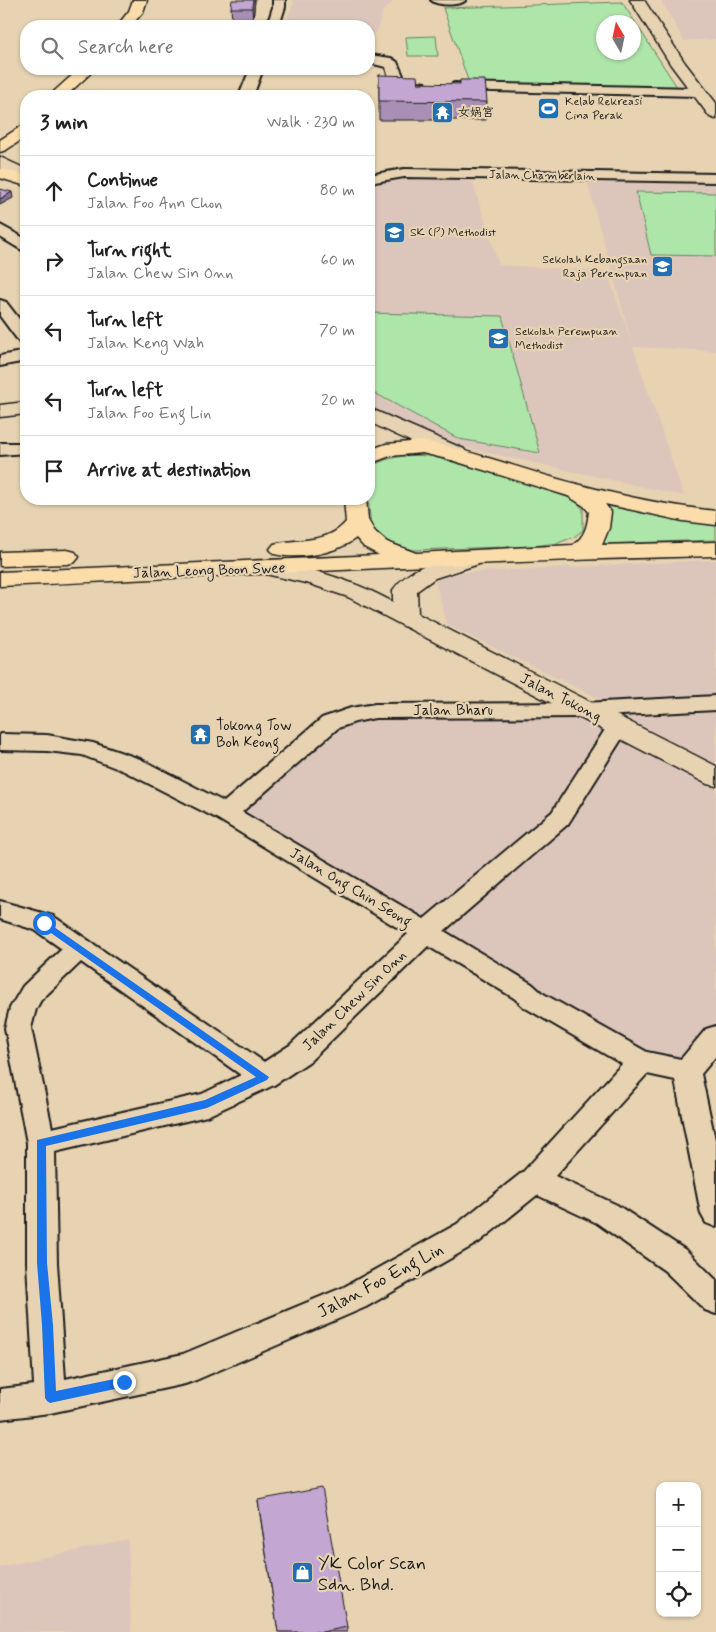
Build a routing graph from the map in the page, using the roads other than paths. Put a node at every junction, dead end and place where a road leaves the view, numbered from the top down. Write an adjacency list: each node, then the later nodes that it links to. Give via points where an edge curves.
1 (140, 0): 7 (main road)
2 (154, 0): 8 (main road)
3 (279, 0): 9 (street)
4 (438, 0): 5 (street)
5 (460, 0)
6 (637, 0): 17 (main road)
7 (129, 20)
8 (143, 20)
9 (275, 20)
10 (375, 59): 17 (street, via 392,65 394,78 409,86)
11 (81, 75): 14 (main road)
12 (96, 75): 15 (main road)
13 (254, 75): 16 (street)
14 (65, 90)
15 (81, 90)
16 (248, 90)
17 (697, 92): 18 (main road)
18 (716, 114)
19 (20, 120): 20 (main road)
20 (0, 132)
21 (20, 134): 22 (main road)
22 (0, 147): 23 (main road)
23 (20, 157)
24 (0, 162): 26 (main road)
25 (0, 173): 29 (main road)
26 (20, 173)
27 (375, 178): 28 (street, Jalan Chamberlain, via 404,173)
28 (716, 178)
29 (20, 179)
30 (0, 230): 31 (street)
31 (20, 242)
32 (0, 306): 33 (street)
33 (20, 331)
34 (20, 357): 35 (street)
35 (0, 361)
36 (20, 409): 37 (main road)
37 (0, 411)
38 (375, 417): 41 (main road)
39 (20, 448): 40 (street)
40 (0, 449)
41 (456, 454): 42 (main road, via 422,447 386,450); 43 (main road)
42 (375, 455)
43 (576, 491): 45 (main road); 48 (main road, via 592,501 600,512 592,542)
44 (356, 505): 46 (main road)
45 (716, 518)
46 (358, 522): 49 (main road, Jalan Leong Boon Swee, via 351,532 319,547); 51 (main road, via 368,539 383,549)
47 (716, 549): 48 (main road, Jalan Leong Boon Swee)
48 (579, 552): 50 (main road, Jalan Leong Boon Swee)
49 (0, 559)
50 (471, 559): 51 (main road, Jalan Leong Boon Swee); 54 (main road, via 413,580 405,590)
51 (418, 561): 52 (main road, Jalan Leong Boon Swee)
52 (269, 568): 53 (main road, Jalan Leong Boon Swee); 54 (main road, Jalan Tokong, via 316,578 356,592)
53 (0, 579)
54 (406, 617): 56 (main road, Jalan Tokong)
55 (716, 703): 56 (street, Jalan Bharu)
56 (584, 710): 57 (main road, Jalan Tokong); 60 (street, Jalan Bharu, via 375,711 351,715 330,723)
57 (618, 727): 59 (main road, Jalan Tokong); 62 (street, Jalan Chew Sin Onn, via 560,818)
58 (0, 742): 60 (street, Jalan Ong Chin Seong, via 84,748 132,765)
59 (716, 777)
60 (226, 813): 62 (street, Jalan Ong Chin Seong)
61 (0, 910): 63 (street, via 44,923)
62 (426, 932): 65 (street, Jalan Ong Chin Seong, via 533,1000); 67 (street, Jalan Chew Sin Onn, via 300,1053)
63 (80, 947): 67 (street); 68 (street, via 32,993 23,1008 18,1028)
64 (716, 1037): 66 (street)
65 (640, 1062): 66 (street, Jalan Ong Chin Seong); 69 (street, Jalan Foo Eng Lin)
66 (687, 1071): 70 (street)
67 (264, 1077): 68 (street, Jalan Chew Sin Onn, via 207,1104)
68 (41, 1143): 72 (street, via 42,1263)
69 (534, 1180): 71 (street, via 607,1214 676,1261); 72 (street, Jalan Foo Eng Lin, via 468,1233 355,1297 185,1369)
70 (716, 1214)
71 (716, 1300)
72 (50, 1398): 73 (street, Jalan Foo Eng Lin)
73 (0, 1404)

